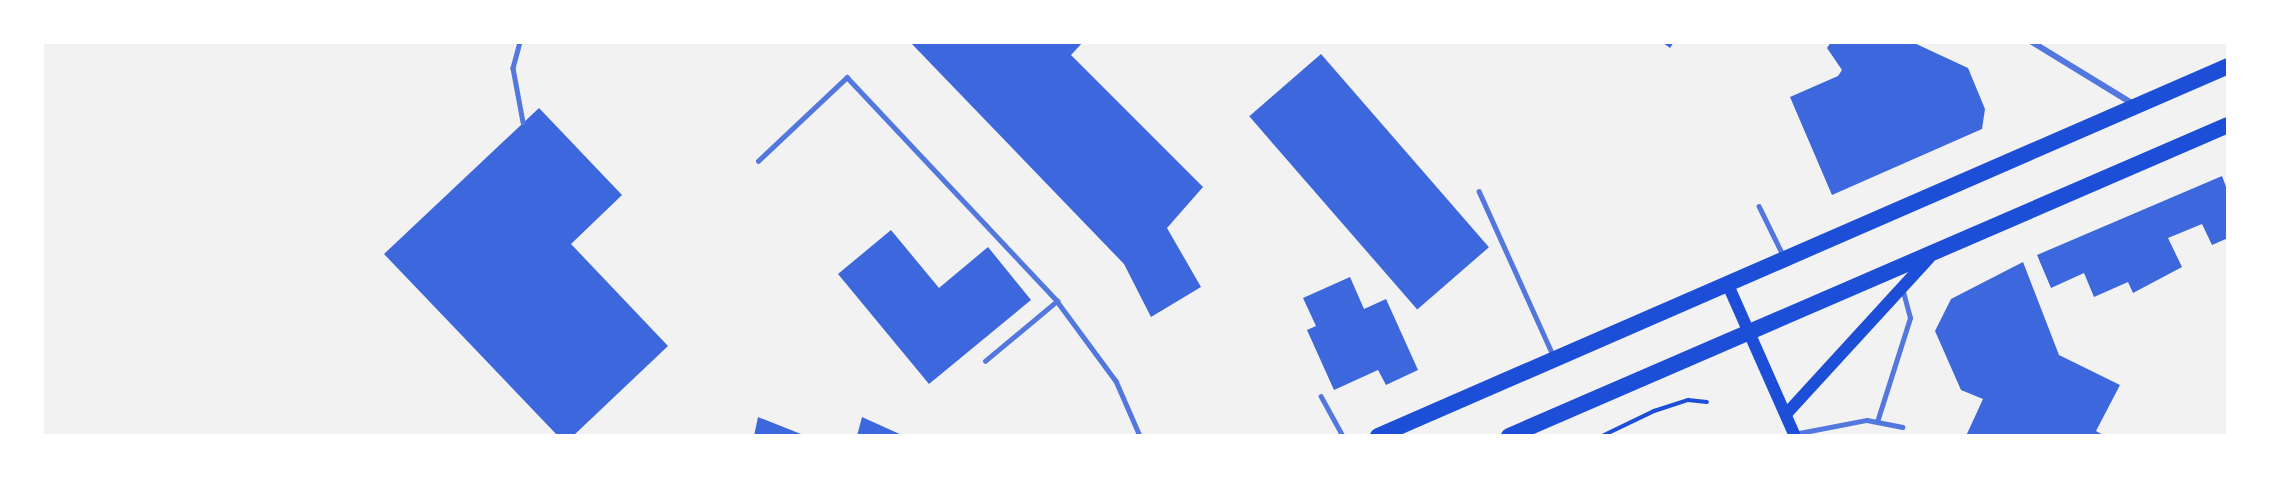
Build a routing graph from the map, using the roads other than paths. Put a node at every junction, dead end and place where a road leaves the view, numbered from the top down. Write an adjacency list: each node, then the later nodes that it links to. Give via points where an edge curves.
1 (520, 42): 6 (lane, via 513,68)
2 (2032, 42): 3 (street)
3 (2042, 44): 5 (street)
4 (2228, 66): 5 (highway)
5 (2136, 106): 12 (highway)
6 (523, 122)
7 (2228, 125): 11 (highway)
8 (758, 161): 15 (lane, via 847,77)
9 (1479, 191): 17 (lane)
10 (1759, 206): 12 (lane)
11 (1934, 252): 14 (main road); 16 (highway)
12 (1785, 260): 13 (highway)
13 (1728, 285): 16 (main road); 17 (highway)
14 (1902, 285): 20 (main road); 21 (lane, via 1910,318)
15 (1057, 301): 18 (lane); 24 (lane, via 1116,381)
16 (1750, 332): 20 (main road); 27 (highway)
17 (1555, 359): 26 (highway)
18 (985, 361)
19 (1322, 396): 25 (lane)
20 (1788, 412): 23 (main road)
21 (1877, 422): 22 (lane); 23 (lane)
22 (1902, 427)
23 (1795, 435)
24 (1140, 436)
25 (1343, 436)
26 (1378, 436)
27 (1509, 436)

